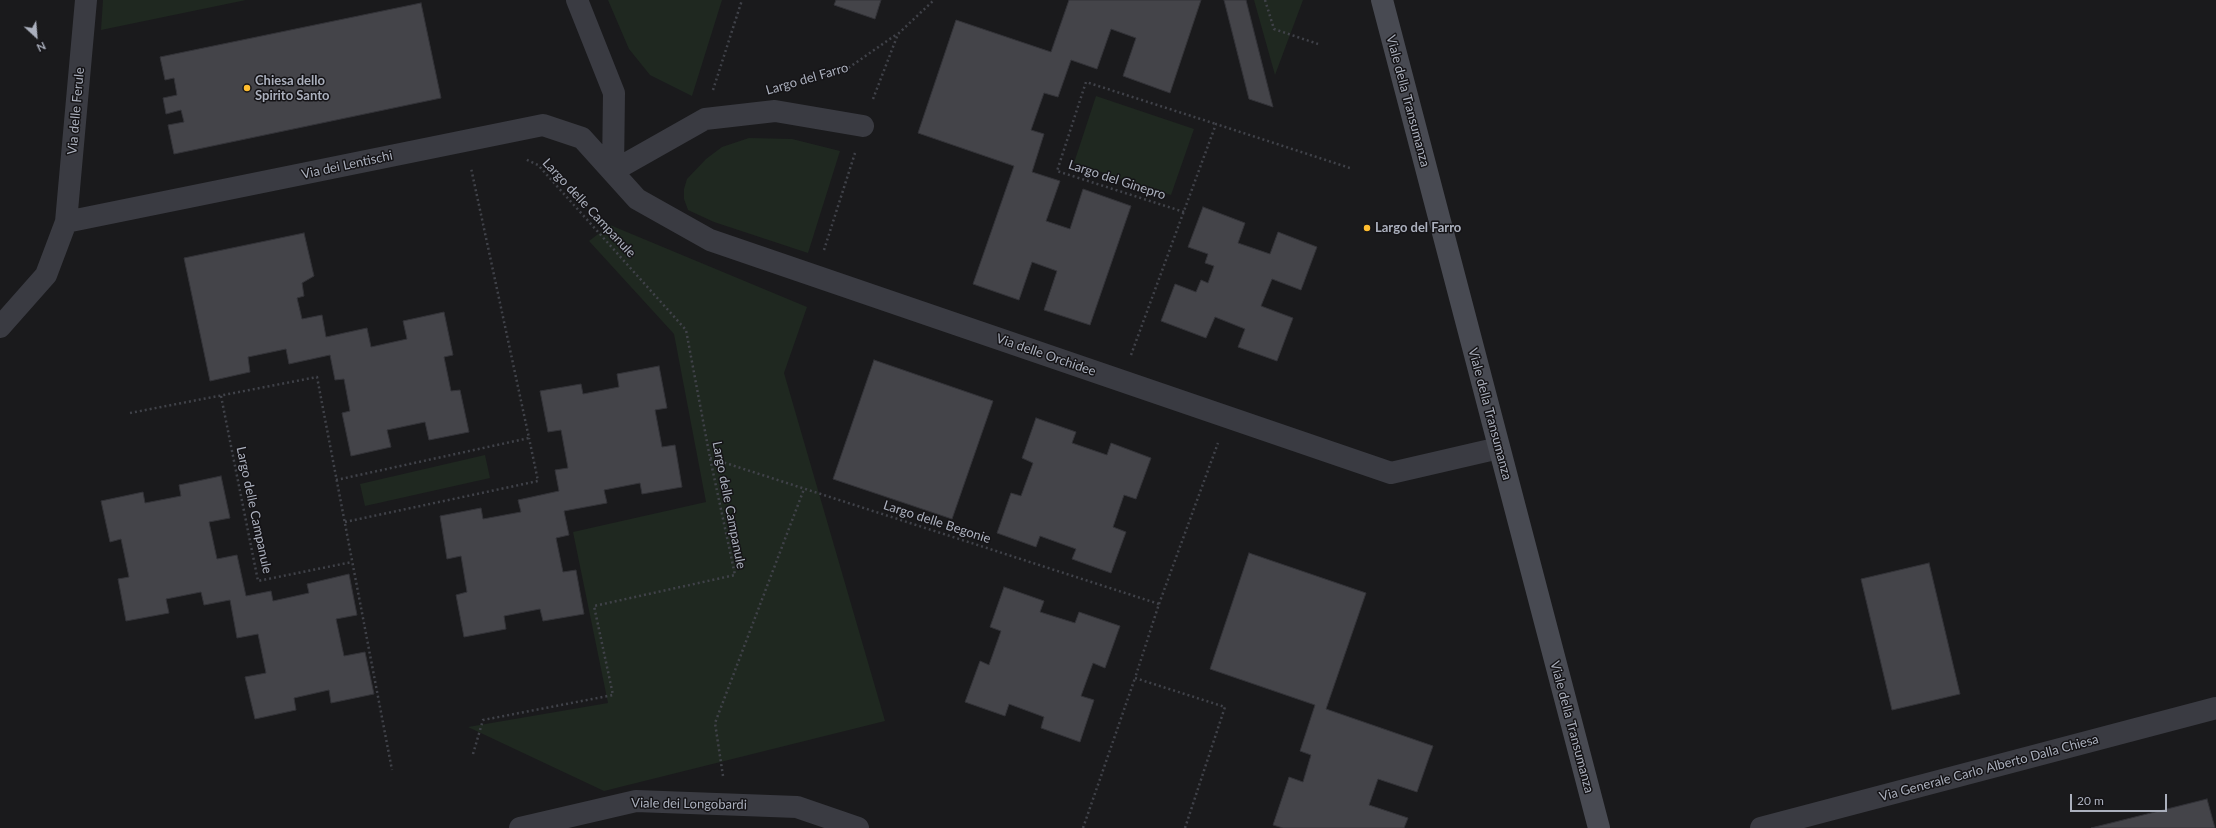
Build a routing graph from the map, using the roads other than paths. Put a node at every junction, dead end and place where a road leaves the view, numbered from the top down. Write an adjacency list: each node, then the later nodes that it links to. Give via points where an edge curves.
1 (86, 0): 6 (street, Via delle Ferule)
2 (577, 0): 5 (street, via 614,93)
3 (1382, 0): 8 (street, Viale della Transumanza)
4 (863, 126): 5 (street, Largo del Farro, via 775,111 705,119)
5 (613, 171): 6 (street, Via dei Lentischi, via 582,138 543,125); 8 (street, Via delle Orchidee, via 637,198 710,240 1391,473)
6 (66, 222): 7 (street, Via delle Ferule, via 46,275)
7 (0, 327)
8 (1499, 448): 10 (street, Viale della Transumanza)
9 (2216, 708): 13 (street, Via Generale Carlo Alberto Dalla Chiesa)
10 (1596, 824)
11 (520, 828): 12 (street, Viale dei Longobardi, via 636,801 797,807)
12 (858, 828)
13 (1761, 828)

